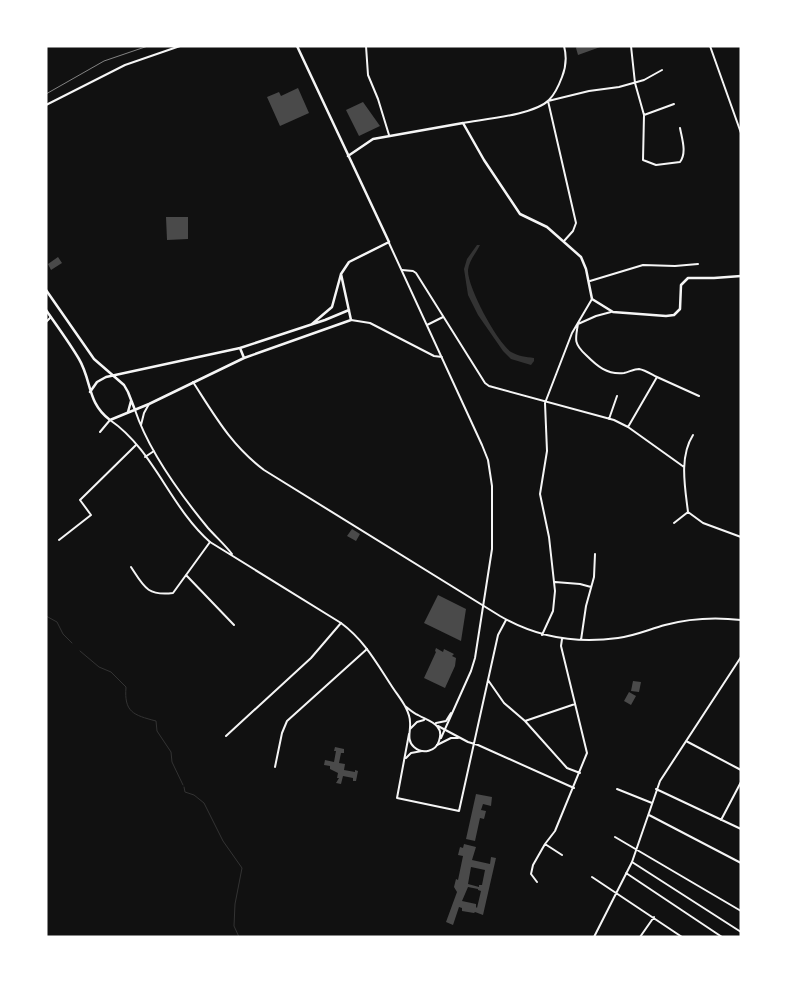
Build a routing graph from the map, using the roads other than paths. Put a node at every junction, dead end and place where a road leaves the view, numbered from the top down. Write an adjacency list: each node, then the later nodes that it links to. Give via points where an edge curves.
1 (180, 46): 11 (street, via 106,73)
2 (296, 46): 17 (main road)
3 (366, 46): 16 (street, via 368,75)
4 (564, 46): 9 (street, via 564,71)
5 (631, 46): 8 (street)
6 (710, 46): 15 (street)
7 (662, 70): 8 (street)
8 (635, 83): 9 (street); 12 (street)
9 (548, 101): 13 (street, via 529,110); 18 (street, via 576,223)
10 (674, 104): 12 (street)
11 (46, 105)
12 (644, 114): 14 (street, via 643,160 656,165 680,162 683,158)
13 (464, 122): 16 (main road); 18 (main road, via 520,214 543,225)
14 (680, 128)
15 (741, 133)
16 (389, 136): 17 (main road, via 369,141)
17 (348, 156): 19 (main road)
18 (564, 241): 24 (main road, via 581,257)
19 (389, 242): 21 (street); 22 (main road, via 353,259)
20 (698, 264): 24 (street, via 643,265)
21 (402, 270): 30 (street, via 416,272); 36 (street)
22 (342, 274): 28 (main road); 34 (main road, via 332,307)
23 (741, 276): 29 (main road, via 688,278 681,285 680,309 674,315)
24 (590, 281): 26 (main road)
25 (46, 290): 40 (main road, via 89,353)
26 (592, 299): 29 (main road); 35 (street)
27 (46, 310): 31 (main road)
28 (349, 310): 32 (main road); 34 (main road)
29 (614, 312): 35 (street)
30 (444, 316): 36 (street); 47 (street, via 485,383)
31 (51, 317): 33 (street); 43 (main road, via 79,359)
32 (351, 320): 38 (street, via 370,323 434,356); 39 (main road)
33 (46, 322)
34 (312, 324): 37 (main road)
35 (578, 324): 41 (street, via 577,344 600,368 621,373 638,369); 47 (street)
36 (427, 325): 38 (street)
37 (240, 348): 39 (main road); 40 (main road)
38 (442, 357): 72 (street, via 480,440 491,475 493,541)
39 (244, 358): 42 (main road)
40 (114, 375): 43 (main road, via 101,378); 46 (main road)
41 (656, 377): 45 (street); 53 (street)
42 (193, 382): 48 (main road); 72 (street, via 226,433 250,459)
43 (90, 392): 52 (main road, via 99,410)
44 (617, 396): 51 (street)
45 (699, 396)
46 (132, 400): 49 (main road); 50 (main road)
47 (545, 403): 51 (street); 70 (street, via 547,451 540,494)
48 (149, 404): 49 (main road); 54 (street)
49 (135, 410): 50 (main road); 54 (street)
50 (127, 414): 52 (main road)
51 (609, 419): 53 (street)
52 (110, 420): 55 (street); 57 (street)
53 (628, 427): 60 (street)
54 (141, 428): 58 (street)
55 (100, 432)
56 (692, 435): 60 (street, via 686,448)
57 (136, 445): 59 (street); 64 (street, via 80,500 91,514)
58 (154, 451): 59 (street); 67 (street, via 193,508)
59 (145, 457): 65 (street, via 186,516)
60 (684, 467): 61 (street)
61 (688, 512): 62 (street); 63 (street, via 702,523)
62 (674, 523)
63 (741, 537)
64 (60, 540)
65 (210, 542): 67 (street); 69 (street)
66 (596, 554): 71 (street)
67 (233, 556): 75 (street)
68 (130, 567): 69 (street, via 147,590 154,593 173,593)
69 (186, 575): 76 (street)
70 (554, 582): 71 (street); 77 (street, via 553,611)
71 (591, 587): 79 (street)
72 (484, 606): 73 (street); 85 (street, via 471,671)
73 (506, 620): 77 (street); 82 (street, via 498,635)
74 (741, 620): 79 (street, via 700,618 618,638)
75 (341, 623): 80 (street, via 357,635); 93 (street, via 316,654)
76 (234, 625)
77 (542, 635): 78 (street)
78 (562, 638): 79 (street); 83 (street)
79 (581, 640)
80 (367, 649): 84 (street); 101 (street, via 287,721)
81 (741, 657): 95 (street)
82 (488, 680): 87 (street, via 504,703); 97 (street)
83 (576, 704): 87 (street); 103 (street, via 587,751)
84 (405, 706): 86 (street); 90 (street)
85 (454, 709): 88 (street, via 446,721); 91 (street)
86 (427, 720): 88 (street); 90 (street, via 417,722)
87 (525, 721): 103 (street, via 568,768)
88 (434, 723): 89 (street)
89 (437, 726): 91 (street); 96 (street)
90 (410, 729): 92 (street)
91 (446, 730): 94 (street); 96 (street)
92 (409, 733): 99 (street, via 414,747); 100 (street)
93 (226, 736)
94 (460, 738): 97 (street); 98 (street, via 451,738)
95 (686, 741): 102 (street); 107 (street)
96 (439, 742): 98 (street)
97 (473, 744): 100 (street, via 459,811 397,798); 105 (street)
98 (437, 745): 99 (street)
99 (423, 751): 100 (street, via 411,753)
100 (404, 759)
101 (275, 767)
102 (741, 770)
103 (580, 773): 105 (street)
104 (741, 782): 110 (street)
105 (574, 788): 113 (street, via 555,831)
106 (617, 789): 108 (street)
107 (656, 789): 108 (street); 110 (street)
108 (652, 803): 109 (street)
109 (649, 815): 114 (street); 117 (street)
110 (721, 820): 111 (street)
111 (741, 829)
112 (615, 837): 114 (street)
113 (545, 844): 115 (street); 120 (street, via 531,871)
114 (637, 849): 116 (street); 122 (street)
115 (562, 855)
116 (632, 862): 118 (street); 124 (street)
117 (741, 863)
118 (626, 873): 121 (street); 128 (street)
119 (592, 876): 121 (street)
120 (537, 882)
121 (617, 892): 123 (street); 125 (street)
122 (741, 911)
123 (654, 917): 126 (street); 127 (street)
124 (741, 932)
125 (594, 937)
126 (640, 937)
127 (682, 937)
128 (722, 937)

